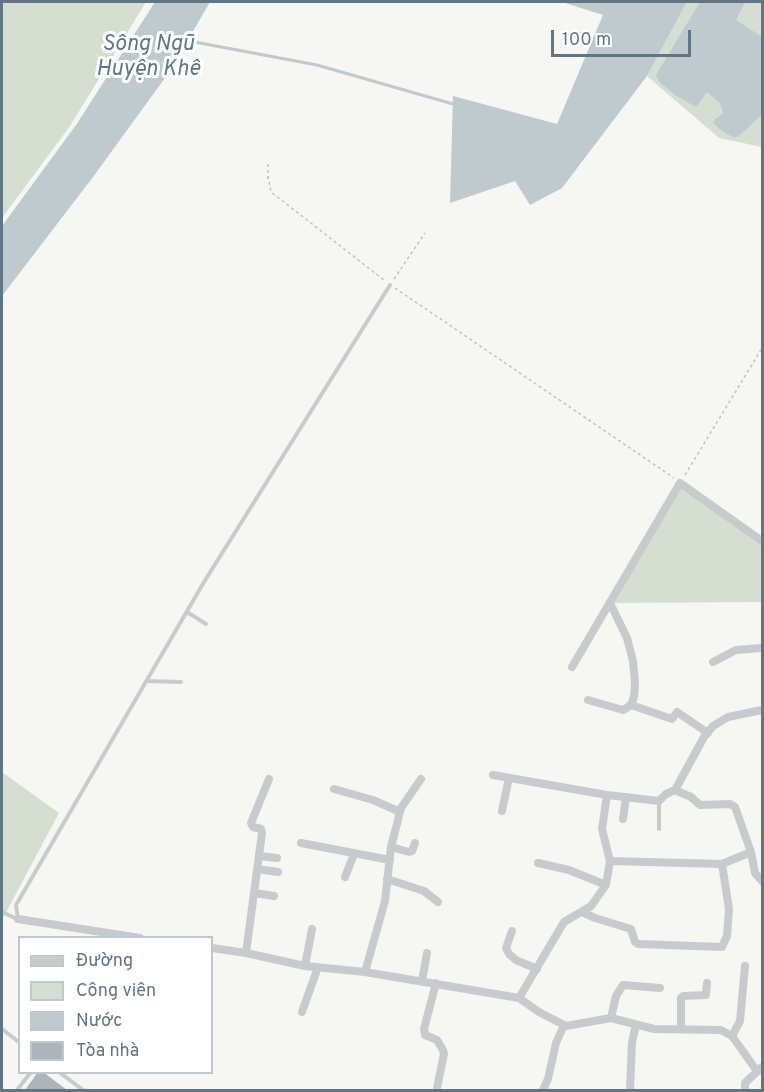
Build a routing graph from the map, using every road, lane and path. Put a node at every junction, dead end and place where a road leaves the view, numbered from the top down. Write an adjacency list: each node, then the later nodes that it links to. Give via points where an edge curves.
1 (267, 164): 3 (path, via 271,192)
2 (425, 233): 3 (path)
3 (390, 285): 5 (path); 8 (lane)
4 (762, 348): 5 (path)
5 (680, 483): 6 (street); 7 (street)
6 (762, 541)
7 (610, 603): 12 (street); 16 (street, via 633,661)
8 (187, 612): 9 (lane); 13 (lane)
9 (206, 624)
10 (762, 648): 11 (street, via 736,650)
11 (713, 662)
12 (572, 667)
13 (147, 681): 14 (lane); 54 (lane, via 16,905)
14 (181, 682)
15 (588, 700): 16 (street, via 619,710)
16 (631, 705): 18 (street, via 672,720 676,712)
17 (762, 710): 18 (street, via 728,717)
18 (708, 733): 24 (street)
19 (493, 775): 20 (street)
20 (508, 778): 25 (street); 28 (street)
21 (421, 779): 29 (street)
22 (269, 780): 37 (street, via 251,823 262,831)
23 (334, 789): 29 (street)
24 (675, 790): 27 (street); 35 (street, via 700,806 733,805)
25 (607, 795): 26 (street); 40 (street, via 602,829)
26 (626, 797): 27 (street); 30 (street)
27 (659, 801): 31 (lane)
28 (502, 811)
29 (400, 812): 34 (street)
30 (623, 819)
31 (659, 829)
32 (301, 843): 36 (street)
33 (415, 843): 34 (street, via 409,852)
34 (391, 847): 39 (street)
35 (751, 852): 42 (street); 47 (street, via 755,873)
36 (354, 854): 39 (street); 45 (street)
37 (259, 856): 38 (street); 43 (street)
38 (277, 858)
39 (390, 860): 46 (street)
40 (610, 861): 42 (street); 48 (street)
41 (538, 863): 48 (street)
42 (722, 864): 53 (street, via 729,909 728,936 722,947 638,944 631,929)
43 (257, 869): 44 (street); 49 (street)
44 (278, 872)
45 (345, 877)
46 (387, 879): 51 (street, via 424,891); 65 (street, via 385,901)
47 (762, 881)
48 (606, 885): 53 (street)
49 (254, 893): 50 (street); 59 (street)
50 (274, 896)
51 (438, 902)
52 (2, 912): 54 (lane)
53 (582, 912): 64 (street, via 564,922)
54 (18, 920): 57 (street)
55 (312, 928): 61 (street)
56 (512, 931): 64 (street, via 506,948 509,954)
57 (126, 936)
58 (213, 948): 59 (street)
59 (246, 953): 61 (street)
60 (427, 953): 66 (street)
61 (305, 966): 63 (street)
62 (745, 966): 77 (street, via 740,1021)
63 (318, 968): 65 (street); 71 (street)
64 (537, 969): 70 (street)
65 (365, 972): 66 (street)
66 (422, 981): 67 (street)
67 (436, 983): 70 (street); 82 (street, via 424,1029 425,1035 441,1044 444,1054)
68 (707, 983): 76 (street, via 706,995 681,998)
69 (660, 988): 72 (street, via 623,985)
70 (519, 998): 73 (street)
71 (302, 1012)
72 (611, 1018): 73 (street); 74 (street)
73 (564, 1025): 85 (street)
74 (636, 1025): 76 (street); 86 (street)
75 (2, 1029): 78 (lane)
76 (681, 1029): 77 (street, via 721,1030)
77 (732, 1035): 79 (street)
78 (18, 1041)
79 (760, 1069): 87 (street, via 745,1083)
80 (29, 1074): 83 (lane)
81 (62, 1074): 84 (lane)
82 (437, 1088)
83 (17, 1090)
84 (83, 1090)
85 (543, 1090)
86 (630, 1090)
87 (745, 1090)

